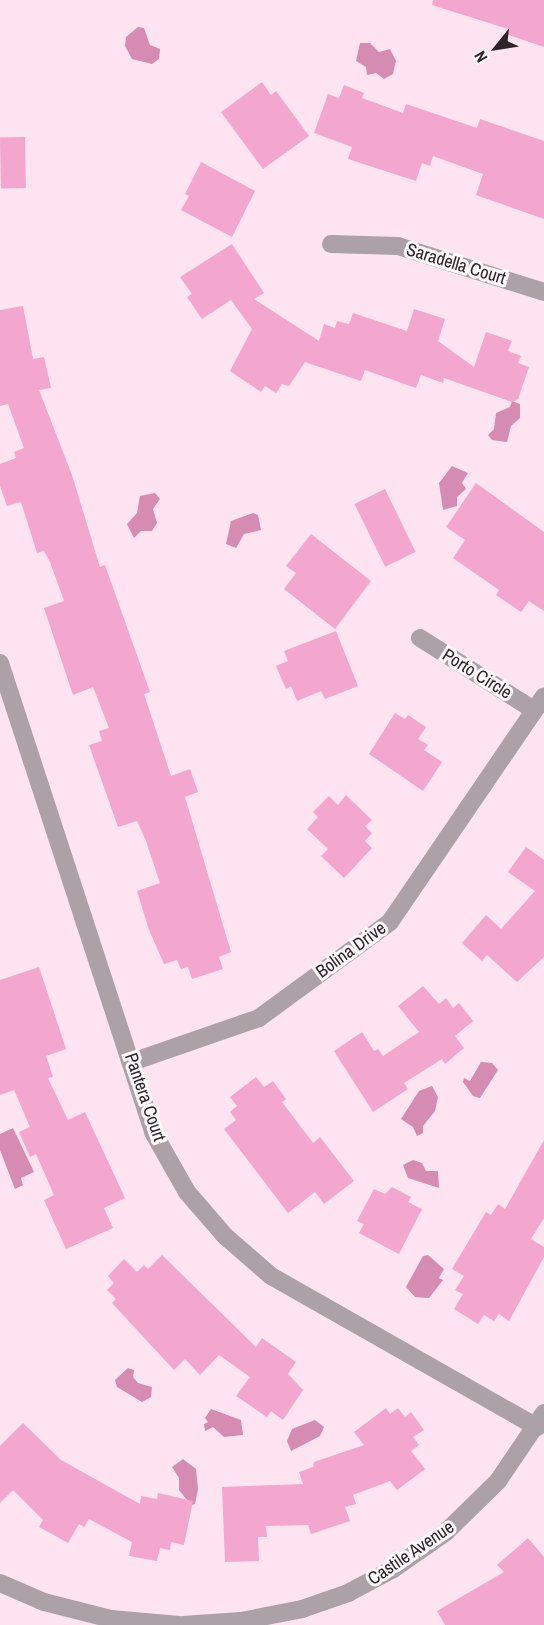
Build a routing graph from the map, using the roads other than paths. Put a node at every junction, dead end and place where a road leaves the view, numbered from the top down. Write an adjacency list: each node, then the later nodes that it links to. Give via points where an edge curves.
1 (331, 244): 2 (street, Saradella Court, via 398,246)
2 (544, 292)
3 (420, 638): 5 (street, Porto Circle)
4 (0, 663): 6 (street, Pantera Court)
5 (539, 703): 6 (street, Bolina Drive, via 390,922 259,1018)
6 (132, 1062): 7 (street, Pantera Court, via 153,1132 187,1192 225,1236 271,1276)
7 (541, 1420): 9 (street, Castile Avenue, via 498,1481 446,1532 393,1569)
8 (0, 1583): 10 (street, via 44,1602 111,1619)
9 (304, 1617): 11 (street, Castile Avenue)
10 (179, 1625)
11 (183, 1625)

